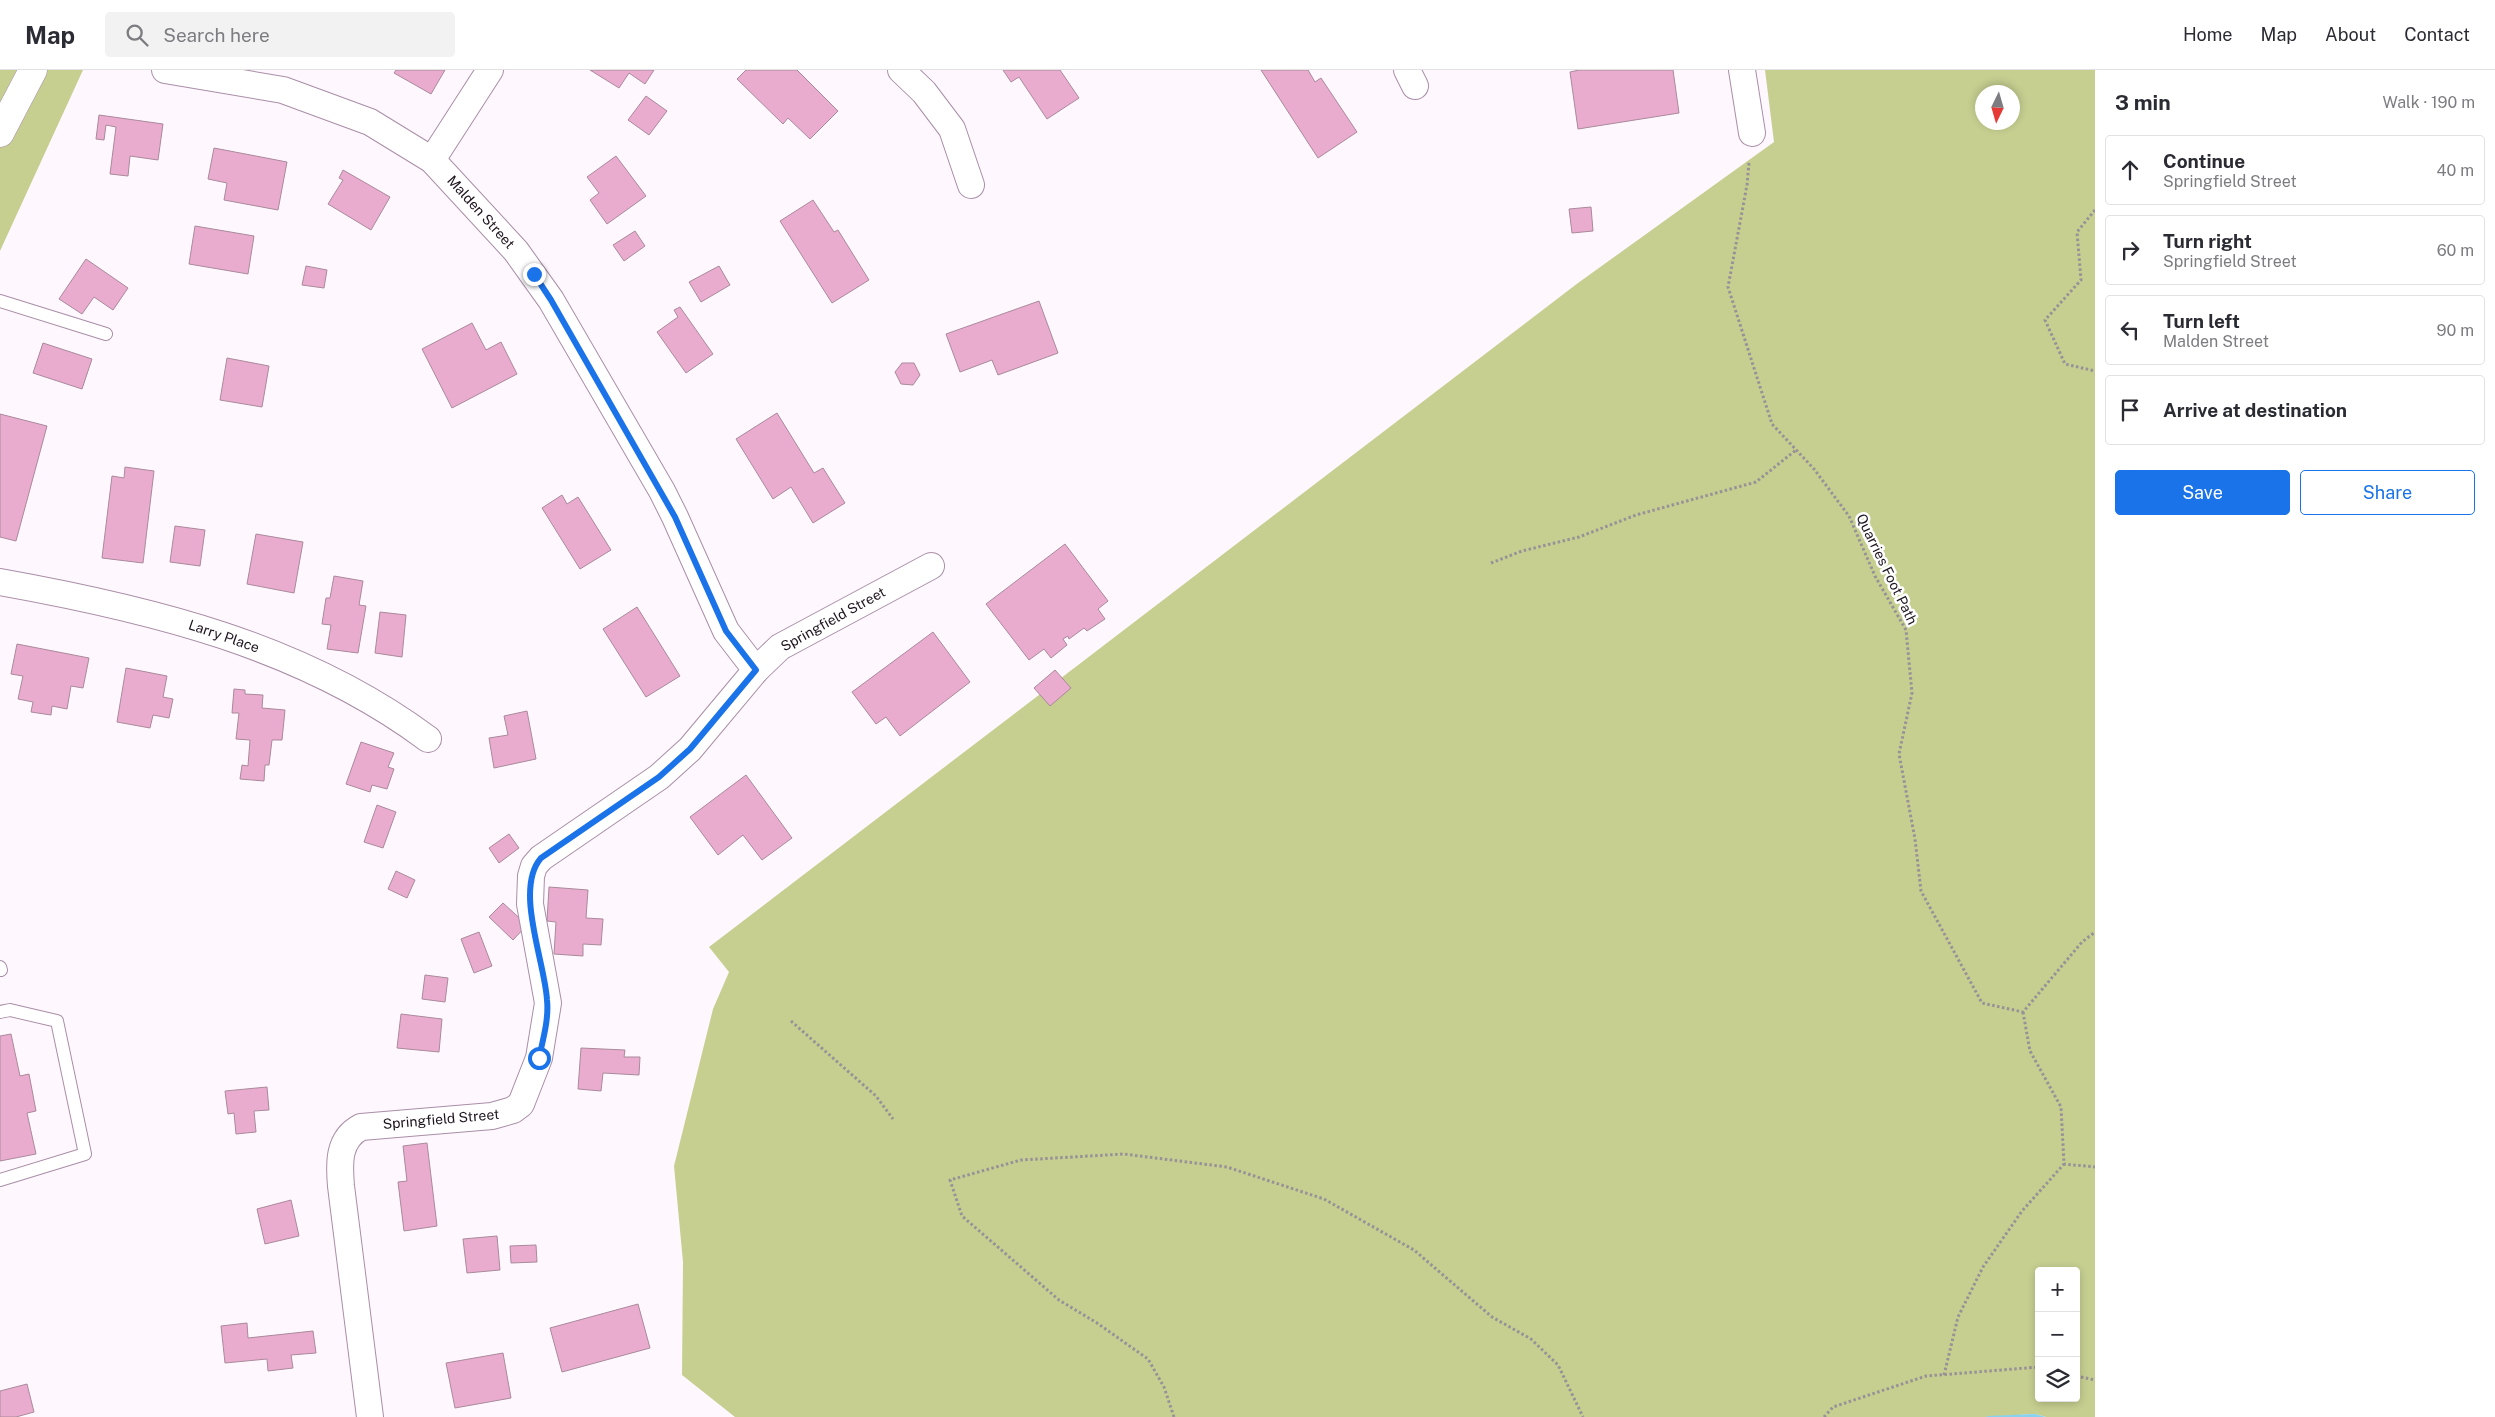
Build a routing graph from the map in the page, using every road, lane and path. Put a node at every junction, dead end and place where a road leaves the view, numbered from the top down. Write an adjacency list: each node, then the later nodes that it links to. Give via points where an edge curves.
1 (33, 70): 7 (street)
2 (165, 70): 6 (street, Malden Street)
3 (490, 70): 9 (street)
4 (901, 70): 10 (street, via 924,92 952,129)
5 (1742, 70): 8 (street)
6 (194, 72): 9 (street, Malden Street, via 300,95 370,122)
7 (0, 133)
8 (1752, 133): 15 (path, Quarries Foot Path, via 1748,185 1728,287 1772,424)
9 (432, 160): 19 (street, Malden Street, via 516,251 551,300 675,517 726,631)
10 (971, 185)
11 (2095, 210): 14 (path, via 2077,232 2081,280 2045,320 2064,364)
12 (0, 302): 13 (lane)
13 (106, 334)
14 (2095, 372)
15 (1796, 450): 16 (path, via 1756,482 1636,515 1579,537 1522,551); 23 (path, Quarries Foot Path, via 1849,516 1875,576 1906,630 1912,693 1899,754 1921,891 1982,1002)
16 (1491, 563)
17 (931, 566): 19 (street, Springfield Street, via 780,647)
18 (0, 582): 20 (street, Larry Place, via 175,619 255,646 356,692)
19 (756, 670): 33 (street, Springfield Street, via 675,764 534,866 530,904 548,1003 539,1058 521,1104 492,1116 361,1127 344,1141 341,1186)
20 (428, 739)
21 (2095, 932): 23 (path, via 2082,942)
22 (0, 1012): 28 (lane, via 10,1010 57,1021 85,1154)
23 (2022, 1012): 26 (path, via 2030,1051 2061,1107)
24 (791, 1021): 25 (path, via 876,1096)
25 (893, 1119)
26 (2064, 1164): 27 (path); 30 (path, via 2022,1211 1983,1267 1958,1317)
27 (2095, 1167)
28 (0, 1180)
29 (2035, 1367): 30 (path)
30 (1944, 1375): 36 (path, via 1926,1376 1833,1407)
31 (2080, 1377): 32 (path)
32 (2095, 1380)
33 (370, 1417)
34 (1174, 1417): 35 (path, via 1164,1387 1148,1359 1060,1300 962,1216 950,1180 1021,1160 1124,1154 1227,1166 1324,1199 1414,1250 1492,1317 1531,1339 1558,1365)
35 (1583, 1417)
36 (1824, 1417)

